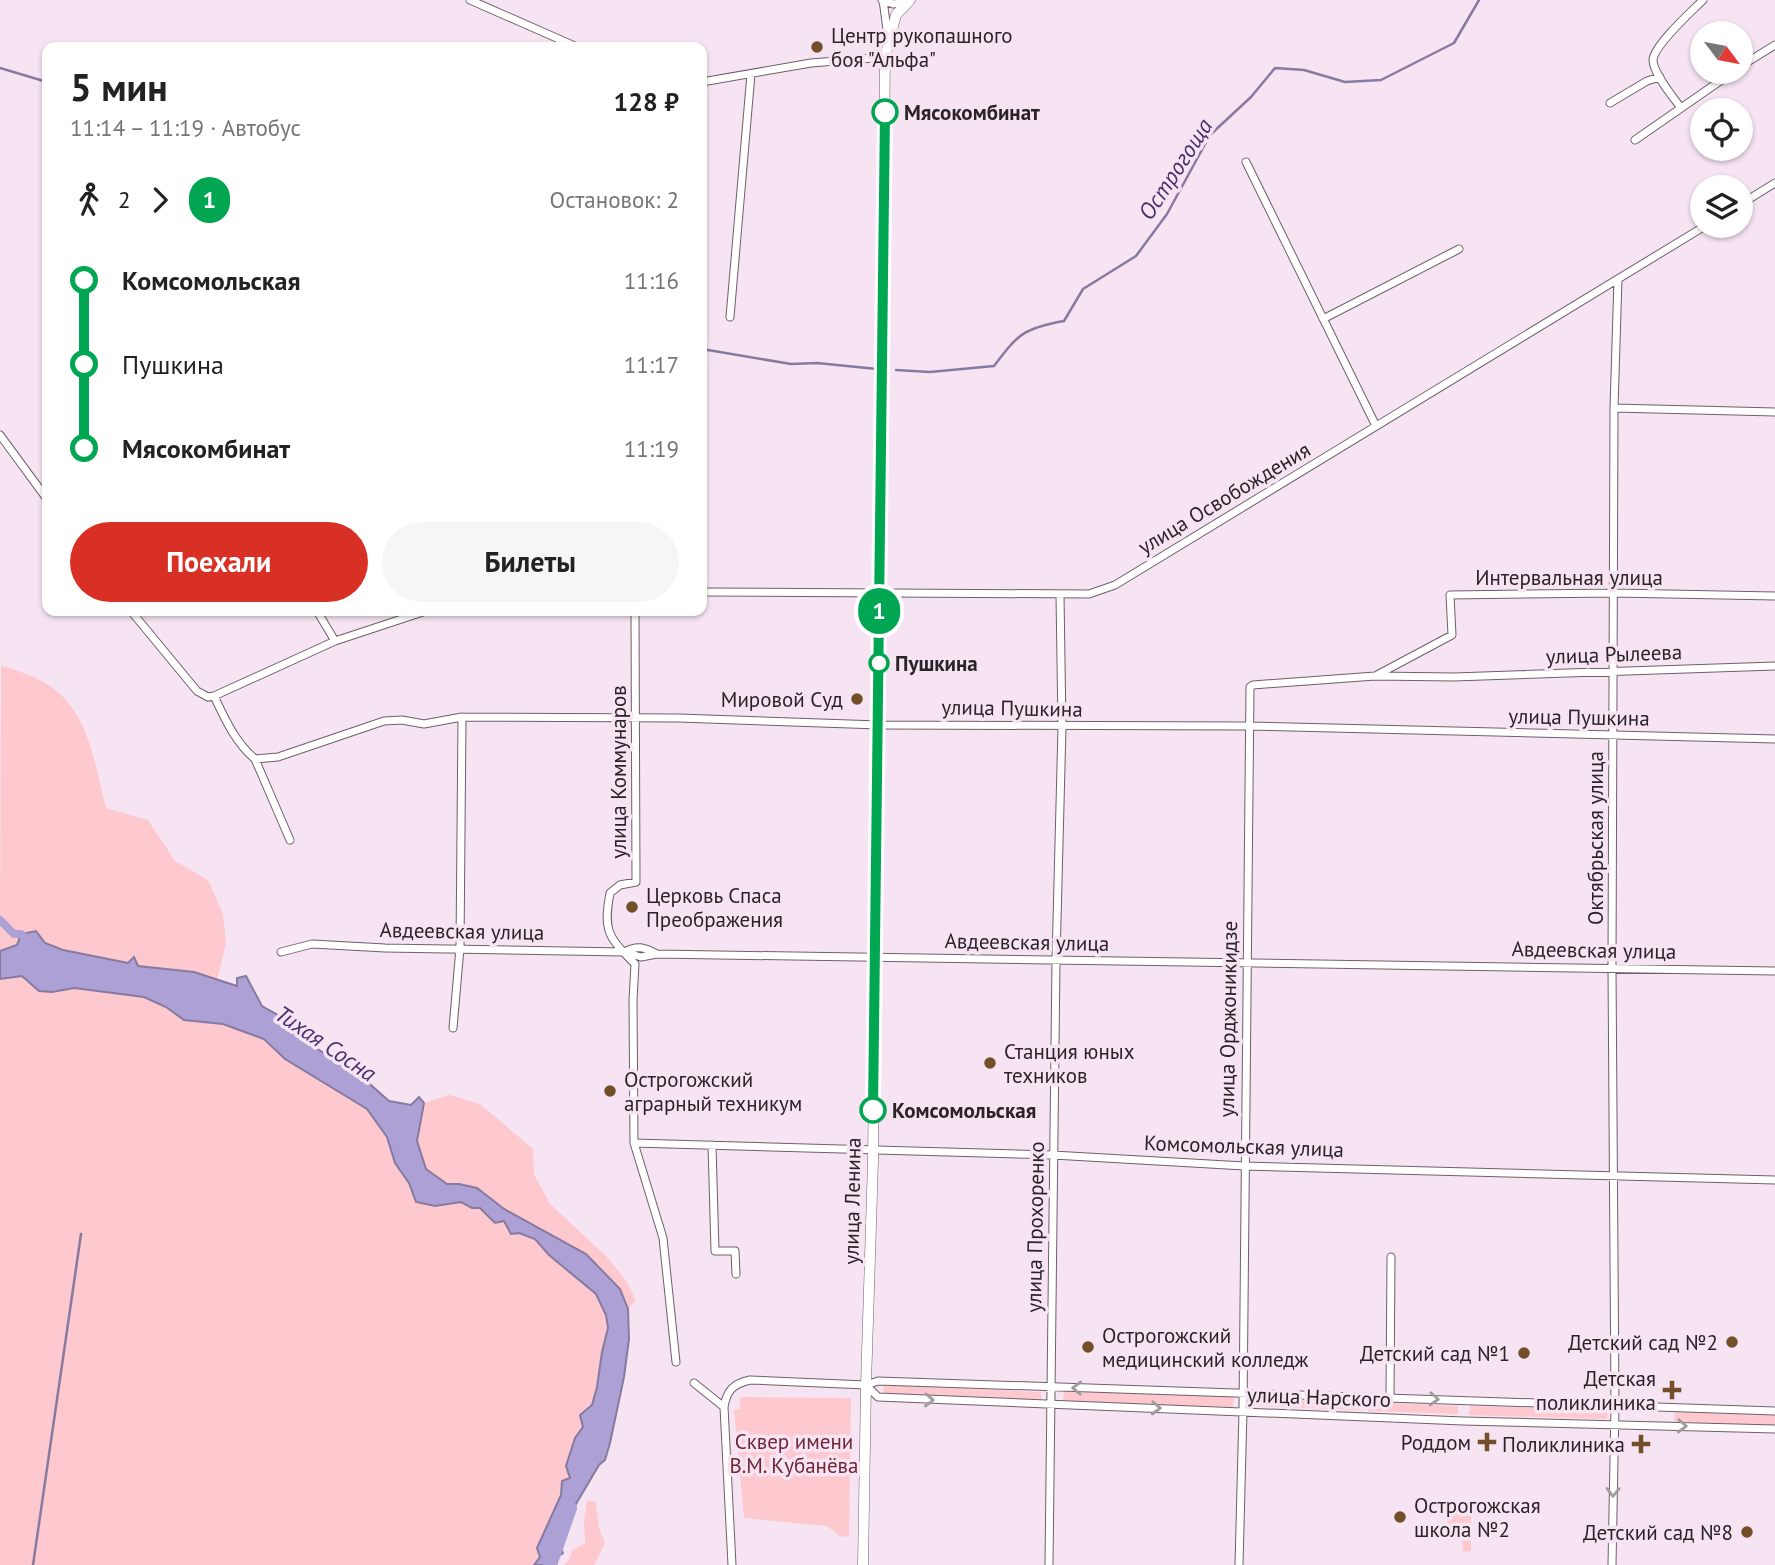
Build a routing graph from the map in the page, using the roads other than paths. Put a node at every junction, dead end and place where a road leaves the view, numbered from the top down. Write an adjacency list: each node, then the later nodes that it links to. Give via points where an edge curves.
1 (470, 0): 7 (street)
2 (883, 0): 4 (street); 5 (street); 6 (street)
3 (1703, 0): 12 (street, via 1654,55)
4 (909, 1): 5 (main road)
5 (896, 15): 6 (main road, улица Ленина)
6 (888, 40): 9 (main road, улица Ленина)
7 (566, 42)
8 (1775, 45): 10 (street)
9 (885, 57): 11 (street); 33 (main road, улица Ленина)
10 (1754, 58)
11 (751, 74): 13 (street); 24 (street)
12 (1660, 77): 15 (street); 16 (street)
13 (707, 81)
14 (1716, 84): 16 (street)
15 (1610, 103)
16 (1681, 108): 17 (street)
17 (1635, 140)
18 (1246, 162): 25 (street)
19 (1775, 183): 20 (street)
20 (1753, 197)
21 (1690, 235): 23 (street, улица Освобождения)
22 (1459, 249): 25 (street)
23 (1618, 279): 26 (street, Октябрьская улица); 28 (street, улица Освобождения)
24 (730, 317)
25 (1323, 319): 28 (street)
26 (1614, 408): 27 (street); 32 (street, Октябрьская улица)
27 (1775, 412)
28 (1376, 426): 34 (street, улица Освобождения, via 1115,585 1089,594)
29 (0, 435): 30 (street)
30 (42, 492)
31 (707, 592): 33 (street, улица Освобождения)
32 (1615, 593): 35 (street, Интервальная улица); 42 (street, Октябрьская улица); 43 (street, Интервальная улица, via 1450,595 1452,635)
33 (879, 594): 34 (street, улица Освобождения); 49 (main road, улица Ленина)
34 (1060, 595): 51 (street, улица Прохоренко)
35 (1775, 596)
36 (135, 616): 46 (street, via 197,691)
37 (320, 616): 40 (street)
38 (410, 616): 40 (street)
39 (635, 616): 48 (street, улица Коммунаров)
40 (335, 640): 46 (street)
41 (1775, 666): 42 (street, улица Рылеева)
42 (1612, 671): 44 (street, улица Рылеева); 52 (street, Октябрьская улица)
43 (1375, 676): 44 (street, Интервальная улица); 45 (street, Интервальная улица)
44 (1454, 677)
45 (1253, 685): 50 (street, улица Орджоникидзе)
46 (214, 696): 54 (street, via 230,729)
47 (462, 717): 48 (street, улица Пушкина); 54 (street, улица Пушкина, via 424,724 384,721 278,757); 56 (street)
48 (636, 720): 49 (street, улица Пушкина); 58 (street, улица Коммунаров, via 636,881 613,888 607,915 610,936)
49 (879, 725): 51 (street, улица Пушкина); 59 (main road, улица Ленина)
50 (1248, 726): 51 (street, улица Пушкина); 52 (street, улица Пушкина); 61 (street, улица Орджоникидзе)
51 (1062, 727): 60 (street, улица Прохоренко)
52 (1612, 736): 53 (street, улица Пушкина); 62 (street, Октябрьская улица)
53 (1775, 738)
54 (255, 759): 55 (street)
55 (290, 840)
56 (460, 948): 57 (street, Авдеевская улица, via 312,944); 58 (street, Авдеевская улица); 64 (street)
57 (281, 952)
58 (624, 952): 59 (street, Авдеевская улица, via 641,957); 65 (street, улица Коммунаров, via 635,964)
59 (875, 956): 60 (street, Авдеевская улица); 67 (main road, улица Ленина)
60 (1056, 960): 61 (street, Авдеевская улица); 68 (street, улица Прохоренко)
61 (1247, 963): 62 (street, Авдеевская улица); 69 (street, улица Орджоникидзе)
62 (1612, 967): 63 (street, Авдеевская улица); 70 (street, Октябрьская улица)
63 (1775, 971)
64 (453, 1028)
65 (634, 1143): 66 (street, Комсомольская улица); 74 (street, улица Коммунаров, via 663,1238)
66 (712, 1145): 67 (street, Комсомольская улица); 73 (street, via 716,1251 735,1251)
67 (873, 1150): 68 (street, Комсомольская улица); 76 (main road, улица Ленина)
68 (1053, 1155): 69 (street, Комсомольская улица); 77 (street, улица Прохоренко)
69 (1244, 1166): 70 (street, Комсомольская улица); 78 (street, улица Орджоникидзе)
70 (1613, 1174): 71 (street, Комсомольская улица); 81 (street, Октябрьская улица)
71 (1775, 1180)
72 (1391, 1257): 79 (street)
73 (736, 1274)
74 (676, 1362)
75 (694, 1383): 82 (street)
76 (866, 1385): 77 (street, улица Нарского, via 878,1381); 80 (street, улица Нарского, one-way to 80, via 878,1397); 82 (street, улица Нарского, via 750,1381 732,1387); 88 (main road, улица Ленина)
77 (1051, 1387): 78 (street, улица Нарского, one-way to 77); 80 (street, улица Прохоренко)
78 (1243, 1393): 79 (street, улица Нарского); 83 (street, улица Орджоникидзе)
79 (1390, 1396): 81 (street, улица Нарского, one-way to 81)
80 (1051, 1405): 83 (street, улица Нарского, one-way to 83); 89 (street, улица Прохоренко)
81 (1615, 1406): 84 (street, улица Нарского); 85 (street, Октябрьская улица)
82 (724, 1407): 87 (street)
83 (1243, 1411): 85 (street, улица Нарского); 90 (street, улица Орджоникидзе)
84 (1775, 1411)
85 (1614, 1424): 86 (street, улица Нарского, one-way to 86); 91 (street, Октябрьская улица, one-way to 91)
86 (1775, 1429)
87 (732, 1565)
88 (863, 1565)
89 (1049, 1565)
90 (1239, 1565)
91 (1612, 1565)

